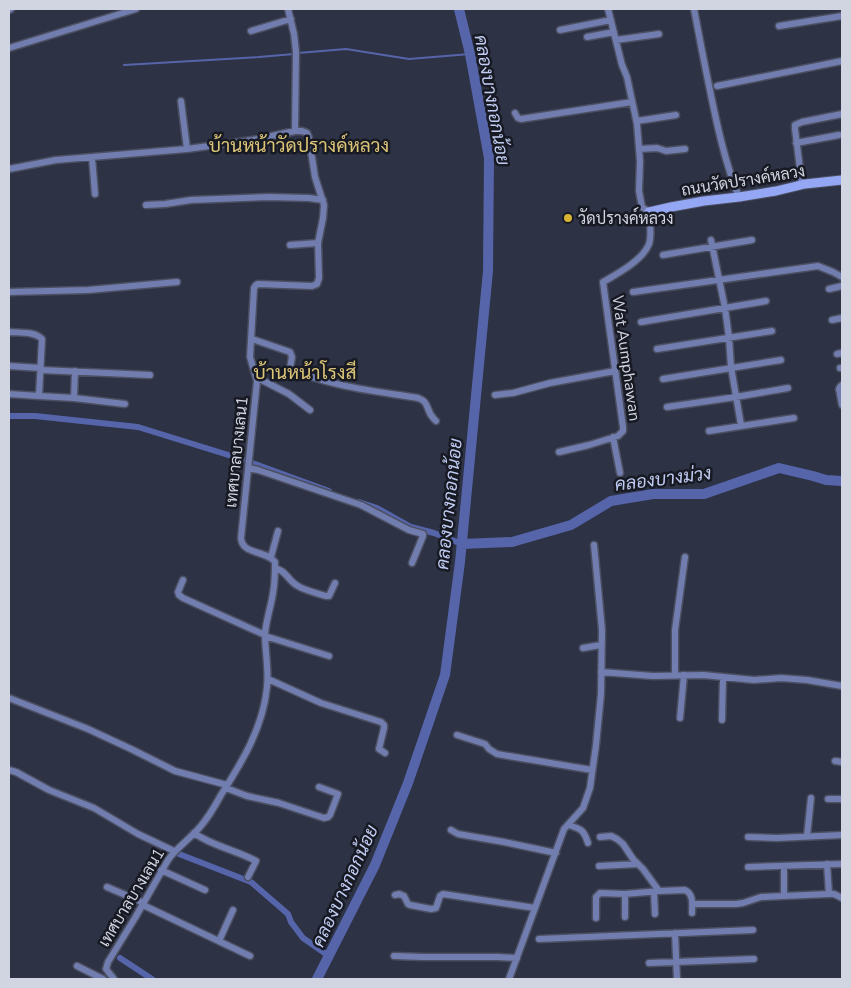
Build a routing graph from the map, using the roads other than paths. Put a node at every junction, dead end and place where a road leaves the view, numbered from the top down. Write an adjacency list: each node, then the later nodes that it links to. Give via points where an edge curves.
1 (136, 9): 15 (street)
2 (288, 9): 6 (street)
3 (608, 9): 7 (street)
4 (694, 9): 35 (street, via 726,161)
5 (842, 16): 8 (street)
6 (291, 19): 10 (street); 24 (street, via 296,52)
7 (610, 20): 9 (street); 11 (street)
8 (779, 26)
9 (560, 30)
10 (251, 31)
11 (614, 32): 13 (street); 14 (street)
12 (659, 34): 14 (street)
13 (587, 37)
14 (616, 40): 19 (street)
15 (9, 48)
16 (842, 61): 17 (street)
17 (717, 86)
18 (181, 101): 27 (street)
19 (632, 102): 20 (street, via 521,119); 23 (street)
20 (515, 113)
21 (676, 114): 23 (street)
22 (842, 114): 26 (street, via 797,124)
23 (637, 121): 28 (street)
24 (295, 130): 27 (street); 36 (street, เทศบาลบางเลน1, via 307,133 309,138)
25 (839, 135): 26 (street)
26 (796, 143): 33 (street)
27 (187, 149): 30 (street)
28 (639, 149): 29 (street); 38 (street, via 639,191 642,207)
29 (685, 149)
30 (92, 157): 31 (street); 34 (street)
31 (9, 169)
32 (842, 180): 33 (street, ถนนวัดปรางค์หลวง)
33 (802, 184): 35 (street, ถนนวัดปรางค์หลวง)
34 (95, 194)
35 (739, 197): 38 (street, ถนนวัดปรางค์หลวง)
36 (322, 199): 37 (street, via 269,197); 40 (street, เทศบาลบางเลน1, via 324,210)
37 (146, 205)
38 (649, 212): 66 (street, Wat Aumphawan, via 649,243 642,255 603,282)
39 (752, 240): 41 (street)
40 (318, 243): 42 (street); 59 (street, เทศบาลบางเลน1, via 319,278 315,286 256,285)
41 (712, 243): 43 (street); 45 (street)
42 (290, 244)
43 (663, 255)
44 (842, 277): 45 (street, via 818,266)
45 (720, 281): 50 (street); 52 (street)
46 (177, 282): 49 (street, via 88,290)
47 (842, 286): 48 (street)
48 (829, 289)
49 (9, 292)
50 (633, 292)
51 (766, 301): 52 (street)
52 (725, 308): 55 (street); 58 (street)
53 (842, 318): 54 (street)
54 (832, 320)
55 (641, 322)
56 (772, 331): 58 (street)
57 (9, 332): 64 (street, via 39,335 42,339)
58 (729, 338): 60 (street); 63 (street)
59 (252, 339): 68 (street, เทศบาลบางเลน1, via 250,357); 82 (street, via 290,352 290,368 324,380 423,400)
60 (657, 349)
61 (781, 360): 63 (street)
62 (9, 366): 64 (street)
63 (731, 368): 69 (street); 75 (street)
64 (41, 369): 65 (street); 74 (street)
65 (75, 371): 67 (street); 76 (street)
66 (615, 371): 73 (street); 85 (street, Wat Aumphawan, via 623,427 618,436)
67 (150, 374)
68 (256, 377): 80 (street, via 289,394); 87 (street, เทศบาลบางเลน1)
69 (663, 379)
70 (842, 384): 78 (street, via 839,389)
71 (788, 388): 75 (street)
72 (9, 394): 74 (street)
73 (495, 395)
74 (39, 396): 76 (street)
75 (736, 397): 79 (street); 83 (street)
76 (74, 398): 77 (street)
77 (125, 404)
78 (842, 405)
79 (667, 407)
80 (310, 410)
81 (794, 418): 83 (street)
82 (436, 421)
83 (741, 425): 84 (street)
84 (709, 431)
85 (613, 437): 86 (street, Wat Aumphawan); 88 (street)
86 (559, 452)
87 (249, 468): 91 (street, เทศบาลบางเลน1, via 241,542 246,548); 93 (street, via 361,505 423,534)
88 (620, 473)
89 (278, 531): 91 (street)
90 (594, 545): 98 (street)
91 (271, 557): 94 (street, เทศบาลบางเลน1)
92 (684, 557): 102 (street, via 675,630)
93 (412, 563)
94 (275, 568): 96 (street, via 282,570 299,587 326,596); 97 (street, เทศบาลบางเลน1)
95 (182, 580): 97 (street, via 178,592 183,598)
96 (335, 583)
97 (265, 636): 100 (street); 105 (street, เทศบาลบางเลน1)
98 (602, 646): 99 (street); 101 (street)
99 (583, 648)
100 (329, 656)
101 (601, 672): 102 (street); 113 (street, via 599,722)
102 (675, 675): 103 (street)
103 (684, 675): 104 (street); 108 (street)
104 (723, 677): 106 (street, via 796,679); 109 (street)
105 (268, 679): 111 (street, via 321,703 381,722 384,728 379,750); 114 (street, เทศบาลบางเลน1, via 263,715 248,751)
106 (842, 686)
107 (9, 698): 114 (street, via 88,729 175,771)
108 (680, 718)
109 (722, 720)
110 (457, 735): 113 (street, via 485,744 497,754)
111 (385, 753)
112 (9, 770): 127 (street, via 94,808)
113 (592, 770): 119 (street, via 583,808)
114 (227, 786): 115 (street, via 247,796 279,802 324,818 330,815 338,794); 121 (street, เทศบาลบางเลน1)
115 (319, 787)
116 (811, 798): 124 (street)
117 (828, 799): 118 (street)
118 (842, 799)
119 (569, 825): 126 (street, via 582,830); 128 (street)
120 (452, 830): 128 (street, via 473,838)
121 (194, 833): 127 (street, เทศบาลบางเลน1); 136 (street, via 256,861)
122 (842, 835): 124 (street)
123 (748, 836): 124 (street)
124 (807, 836)
125 (600, 837): 129 (street, via 614,837)
126 (588, 843)
127 (174, 851): 135 (street, เทศบาลบางเลน1)
128 (556, 853): 147 (street)
129 (638, 864): 132 (street); 139 (street)
130 (827, 864): 131 (street); 134 (street); 141 (street)
131 (842, 864)
132 (599, 866)
133 (748, 866): 134 (street)
134 (784, 866): 143 (street)
135 (161, 870): 138 (street); 145 (street, เทศบาลบางเลน1)
136 (248, 877)
137 (107, 887): 145 (street)
138 (205, 890)
139 (656, 891): 140 (street); 146 (street, via 685,890 691,895); 150 (street)
140 (625, 894): 151 (street); 152 (street, via 598,894)
141 (829, 894): 143 (street); 144 (street)
142 (395, 895): 147 (street, via 404,896 410,905 431,909 436,908 443,894)
143 (784, 896): 146 (street, via 761,897 736,904)
144 (842, 898)
145 (143, 904): 156 (street); 165 (street, เทศบาลบางเลน1, via 106,967)
146 (692, 904): 149 (street)
147 (535, 908): 159 (street)
148 (233, 910): 156 (street)
149 (692, 913)
150 (655, 914)
151 (625, 917)
152 (596, 918)
153 (753, 930): 154 (street)
154 (675, 933): 155 (street); 161 (street)
155 (540, 939)
156 (219, 941): 157 (street)
157 (250, 956)
158 (394, 956): 159 (street)
159 (517, 958): 166 (street)
160 (754, 959): 161 (street)
161 (676, 962): 162 (street); 167 (street)
162 (649, 964)
163 (77, 966): 164 (street)
164 (103, 979)
165 (114, 979)
166 (509, 979)
167 (677, 979)

